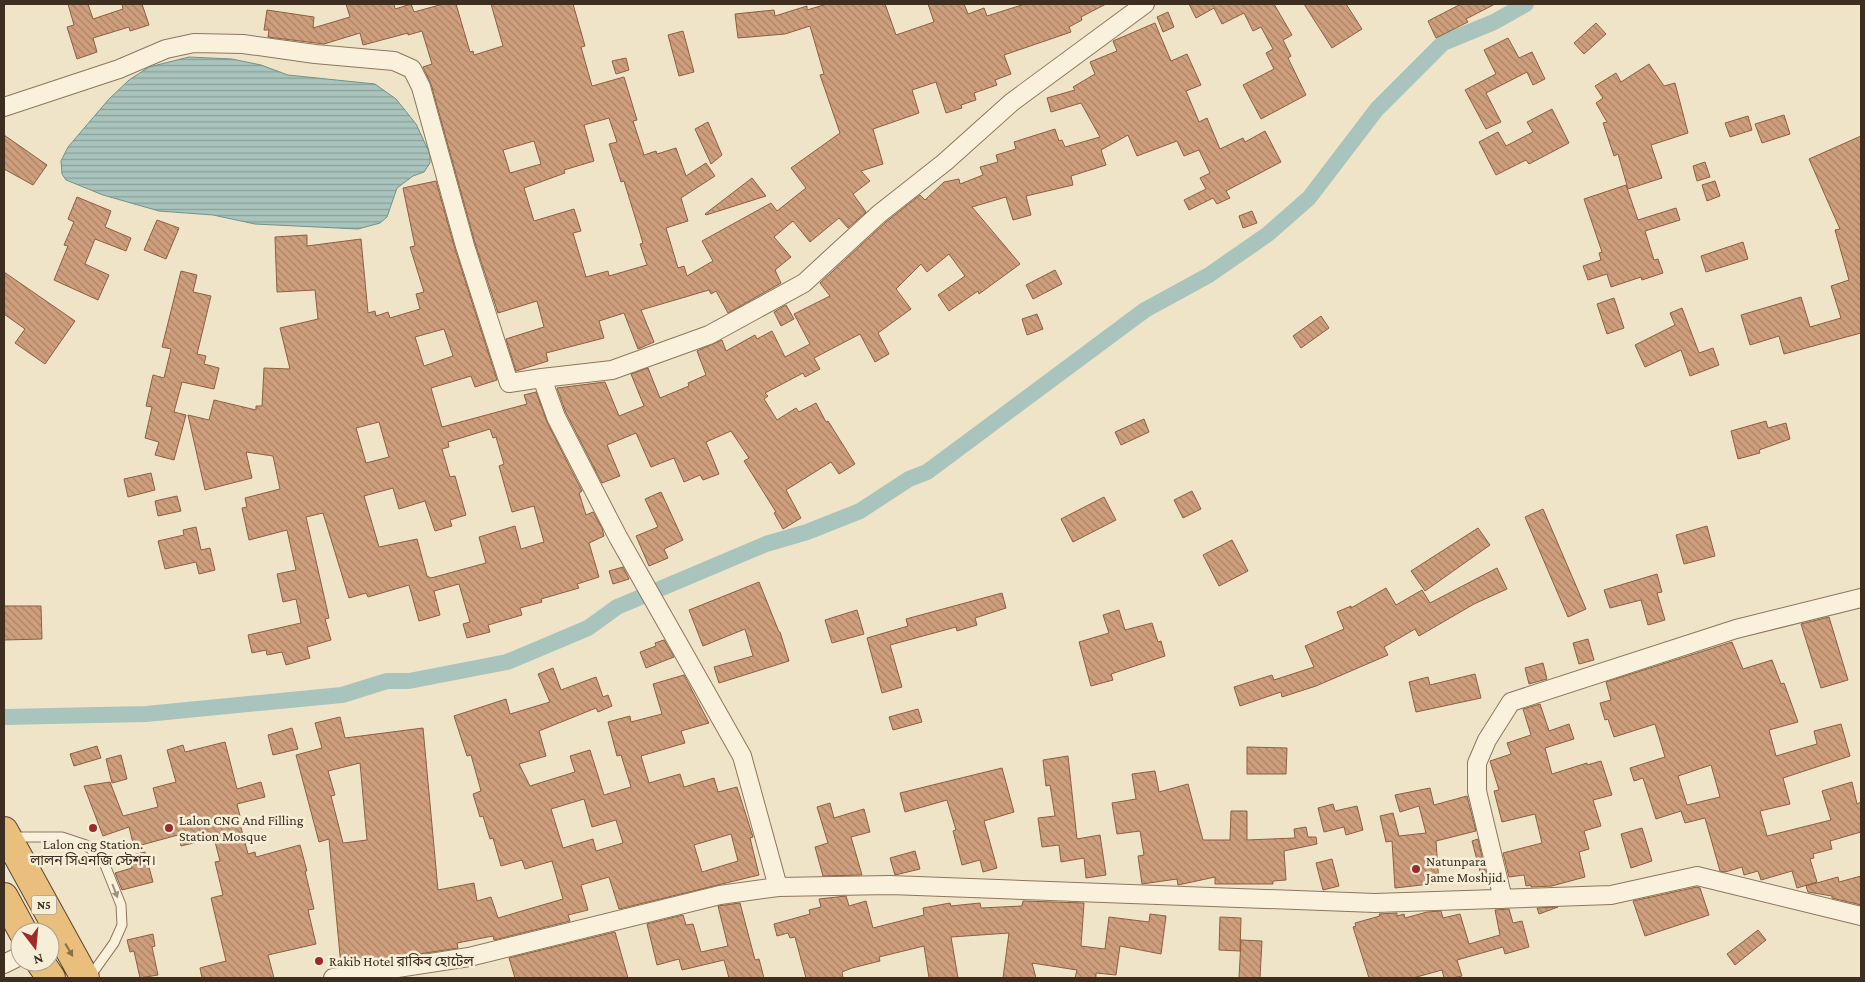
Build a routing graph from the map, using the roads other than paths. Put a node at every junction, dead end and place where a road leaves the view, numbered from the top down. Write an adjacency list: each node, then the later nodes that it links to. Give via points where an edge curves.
1 (1145, 4): 3 (street, via 1012,102 804,283 710,335 612,370)
2 (4, 106): 3 (street, via 119,69 166,49 194,43 243,44 394,61 412,69 422,87 466,246 509,383)
3 (542, 378): 6 (street, via 556,417 618,538 742,756)
4 (1861, 598): 8 (street, via 1736,629 1511,702 1477,763 1477,791)
5 (5, 834): 11 (highway, N5, one-way to 11); 11 (lane, one-way to 11, via 62,837 86,845 103,860 121,905 122,925 114,943)
6 (778, 887): 8 (street, via 890,885 1376,903); 12 (street, via 720,895 469,957)
7 (4, 897): 10 (highway, N5)
8 (1503, 899): 9 (street, via 1611,896 1697,876)
9 (1861, 916)
10 (17, 922)
11 (87, 978)
12 (332, 978)

